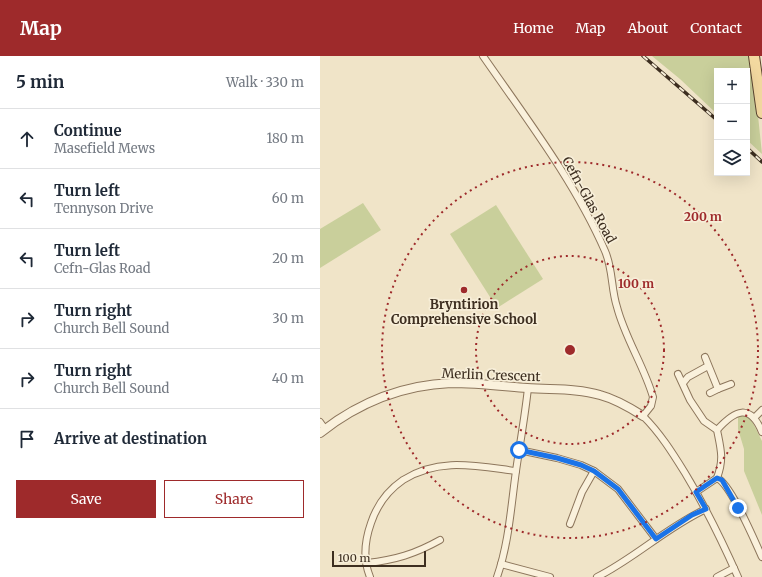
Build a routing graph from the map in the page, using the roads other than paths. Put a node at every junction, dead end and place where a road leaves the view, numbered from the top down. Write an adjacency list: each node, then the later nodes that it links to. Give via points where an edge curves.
1 (483, 56): 13 (street, Cefn-Glas Road, via 568,180 606,252 617,308 653,397 651,406)
2 (754, 56): 3 (main road)
3 (762, 113)
4 (705, 357): 5 (street)
5 (708, 366): 7 (street, via 688,377); 10 (street)
6 (678, 374): 7 (street)
7 (683, 383): 16 (street, via 690,400 704,421)
8 (730, 384): 10 (street)
9 (528, 388): 13 (street, Merlin Crescent, via 599,394); 15 (street, Merlin Crescent, via 452,383 414,388 374,400); 18 (street)
10 (718, 389): 11 (street)
11 (710, 393)
12 (762, 410): 14 (street)
13 (643, 416): 22 (street, via 666,442)
14 (754, 418): 16 (street, via 746,413 737,414); 17 (street)
15 (322, 428)
16 (717, 430): 21 (street, via 722,458)
17 (762, 432)
18 (519, 450): 19 (street); 20 (street, via 575,463)
19 (516, 471): 28 (street, via 455,464 435,466 413,474 392,488 376,508 365,544); 29 (street, via 508,537)
20 (594, 471): 24 (street, via 582,492); 25 (street, via 618,489)
21 (717, 478): 22 (street); 27 (street, via 722,480 730,492)
22 (696, 492): 23 (street)
23 (706, 509): 25 (street, via 692,515); 30 (street)
24 (570, 524)
25 (656, 539): 34 (street)
26 (440, 540): 28 (street, via 403,557)
27 (762, 557)
28 (367, 563): 31 (street)
29 (501, 564): 32 (street); 33 (street)
30 (734, 568): 35 (street); 36 (street)
31 (370, 577)
32 (497, 577)
33 (550, 577)
34 (597, 577)
35 (717, 577)
36 (738, 577)

